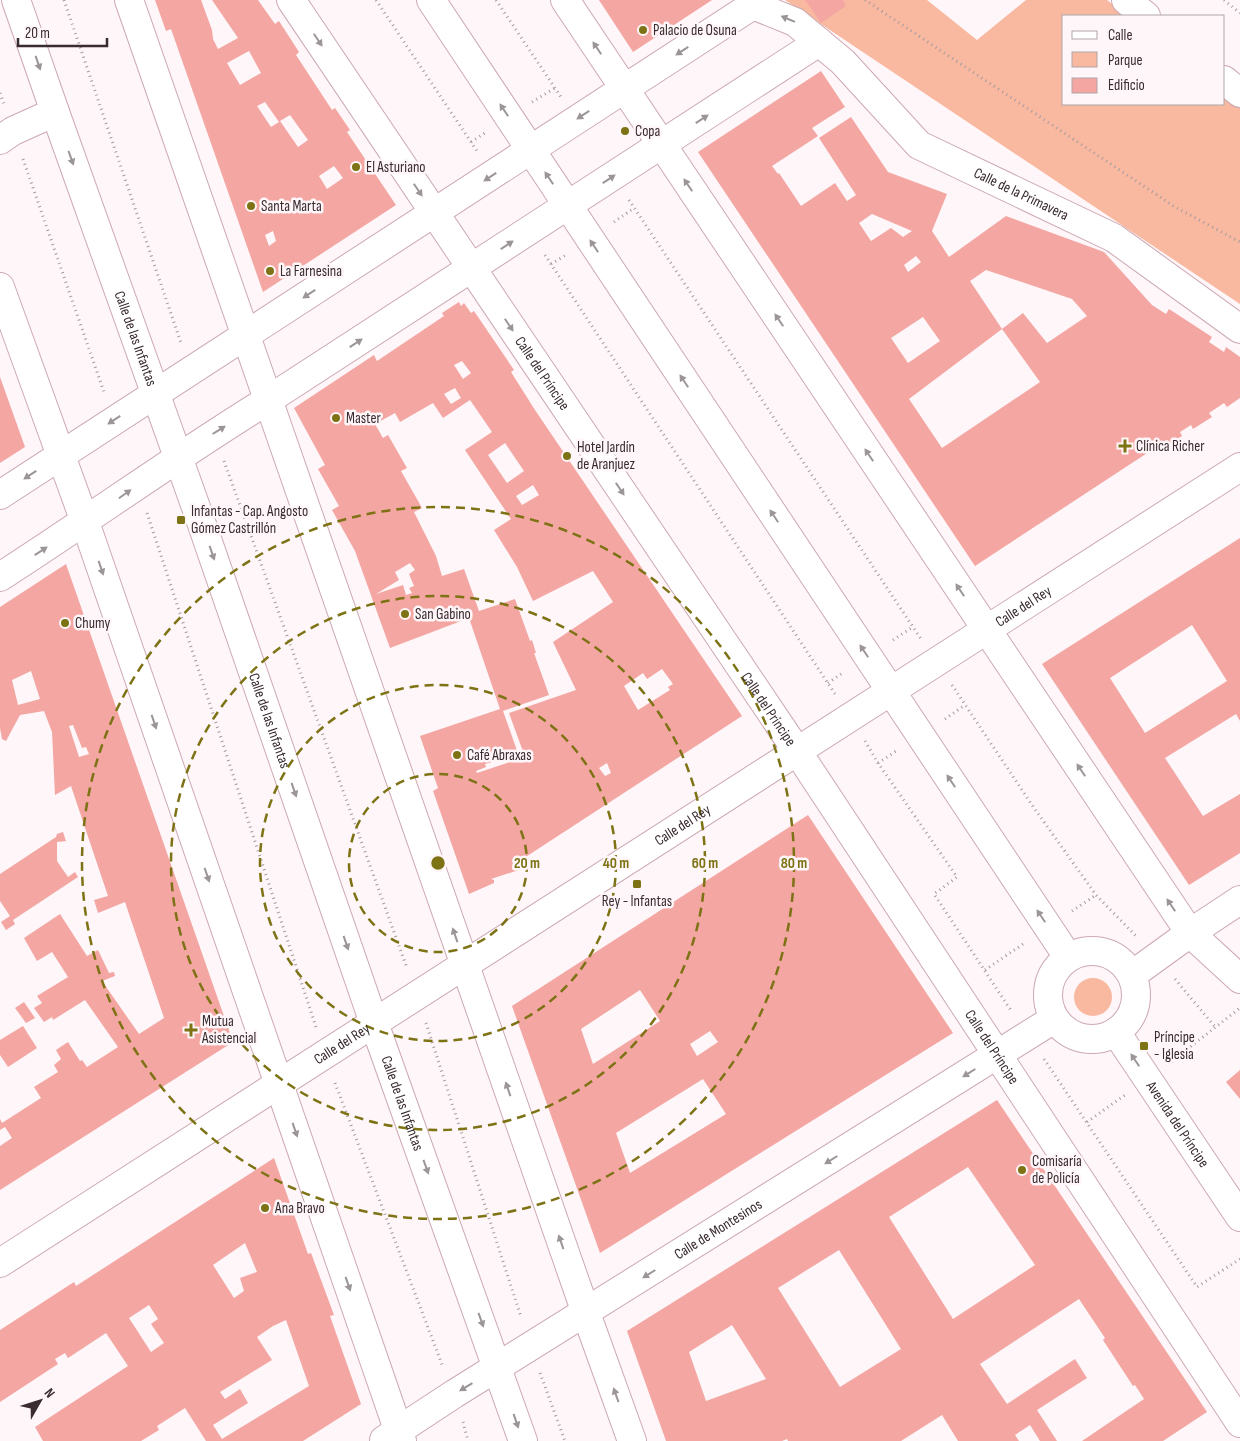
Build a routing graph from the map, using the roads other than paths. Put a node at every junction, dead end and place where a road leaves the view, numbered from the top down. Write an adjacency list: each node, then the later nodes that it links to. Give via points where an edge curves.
1 (16, 0): 12 (street, Calle de las Infantas, one-way to 12)
2 (129, 0): 21 (street)
3 (291, 0): 17 (street, Calle del Príncipe, one-way to 17)
4 (431, 0): 15 (street, one-way to 4)
5 (564, 0): 10 (street, one-way to 5)
6 (1126, 0): 7 (street)
7 (1145, 15)
8 (819, 42): 10 (street, Calle de la Primavera, one-way to 10, via 795,22 753,5); 14 (street, one-way to 8); 20 (street, Calle de la Primavera, via 843,62 919,145 1114,238)
9 (1225, 81): 11 (street)
10 (624, 89): 14 (street); 15 (street, one-way to 15)
11 (1240, 93)
12 (55, 112): 13 (street); 22 (street, Calle de las Infantas, one-way to 22)
13 (7, 135)
14 (661, 146): 16 (street, one-way to 14); 30 (street, one-way to 14)
15 (530, 150): 16 (street, one-way to 15); 17 (street, one-way to 17)
16 (568, 206): 18 (street, one-way to 16); 31 (street, one-way to 16)
17 (434, 213): 18 (street, Calle del Príncipe); 21 (street, one-way to 21)
18 (471, 268): 23 (street, one-way to 18); 32 (street, Calle del Príncipe, one-way to 32)
19 (0, 287): 24 (street)
20 (1240, 329)
21 (245, 335): 22 (street); 23 (street)
22 (155, 393): 24 (street, one-way to 24); 25 (street, Calle de las Infantas)
23 (268, 400): 25 (street, one-way to 23); 36 (street, one-way to 23)
24 (60, 455): 27 (street, one-way to 27); 28 (street)
25 (179, 458): 28 (street, one-way to 25); 40 (street, Calle de las Infantas, one-way to 40)
26 (1240, 467): 30 (street, Calle del Rey)
27 (0, 495)
28 (85, 522): 29 (street, one-way to 28); 43 (street, one-way to 43)
29 (0, 577)
30 (988, 630): 31 (street, Calle del Rey); 34 (street, one-way to 30)
31 (891, 692): 32 (street, Calle del Rey); 35 (street, one-way to 31)
32 (797, 751): 36 (street, Calle del Rey); 42 (street, Calle del Príncipe)
33 (1240, 900): 34 (street)
34 (1190, 933): 37 (street); 38 (street)
35 (1068, 957): 37 (street, via 1081,951 1096,950 1123,963); 39 (street, via 1057,966 1047,992)
36 (465, 964): 40 (street, Calle del Rey); 46 (street, one-way to 36)
37 (1132, 975): 41 (street, via 1136,1000 1126,1023)
38 (1240, 979)
39 (1054, 1019): 41 (street, via 1064,1030 1090,1040); 42 (street, Calle de Montesinos)
40 (374, 1022): 43 (street, Calle del Rey); 47 (street, Calle de las Infantas, one-way to 47)
41 (1116, 1032): 44 (street, Avenida del Príncipe, one-way to 41)
42 (998, 1055): 46 (street, Calle de Montesinos, one-way to 46); 48 (street, Calle del Príncipe)
43 (279, 1084): 45 (street, Calle del Rey); 49 (street, one-way to 49)
44 (1240, 1217)
45 (0, 1263)
46 (586, 1313): 47 (street, Calle de Montesinos); 51 (street, one-way to 46)
47 (498, 1368): 49 (street, Calle de Montesinos, one-way to 49, via 454,1394); 50 (street, Calle de las Infantas, one-way to 50)
48 (1240, 1423)
49 (394, 1438)
50 (523, 1441)
51 (632, 1441)

